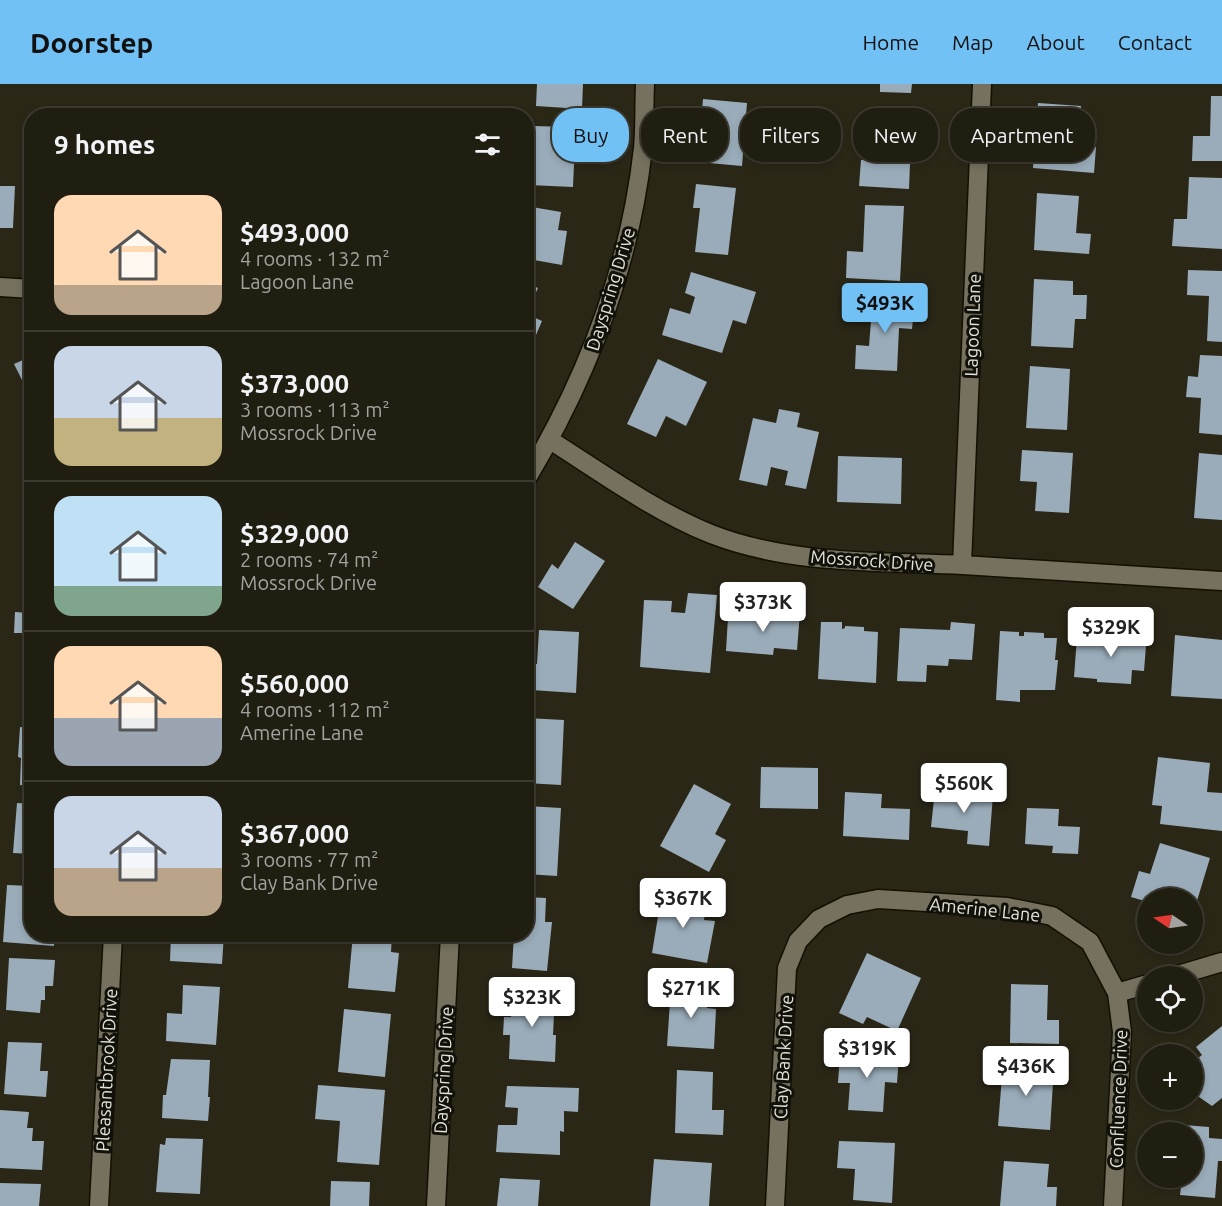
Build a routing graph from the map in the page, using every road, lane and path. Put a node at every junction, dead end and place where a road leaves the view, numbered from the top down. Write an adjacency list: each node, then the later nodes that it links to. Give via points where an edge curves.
1 (645, 84): 5 (street, Dayspring Drive, via 643,147 615,285 588,361)
2 (982, 84): 7 (street, Lagoon Lane)
3 (0, 287): 4 (street)
4 (24, 288)
5 (550, 440): 6 (street, Dayspring Drive); 7 (street, Mossrock Drive, via 673,516 746,545 785,554 852,561)
6 (534, 467)
7 (962, 565): 8 (street, Mossrock Drive)
8 (1222, 581)
9 (819, 919): 15 (street, Amerine Lane, via 847,905 878,899 1007,907 1052,916 1090,942); 18 (street, Clay Bank Drive, via 798,941 787,968)
10 (113, 942): 16 (street, Pleasantbrook Drive)
11 (450, 942): 17 (street, Dayspring Drive)
12 (1222, 962): 13 (street)
13 (1203, 968)
14 (1137, 987): 15 (street)
15 (1117, 993): 19 (street, Confluence Drive, via 1122,1032)
16 (99, 1206)
17 (436, 1206)
18 (775, 1206)
19 (1113, 1206)

